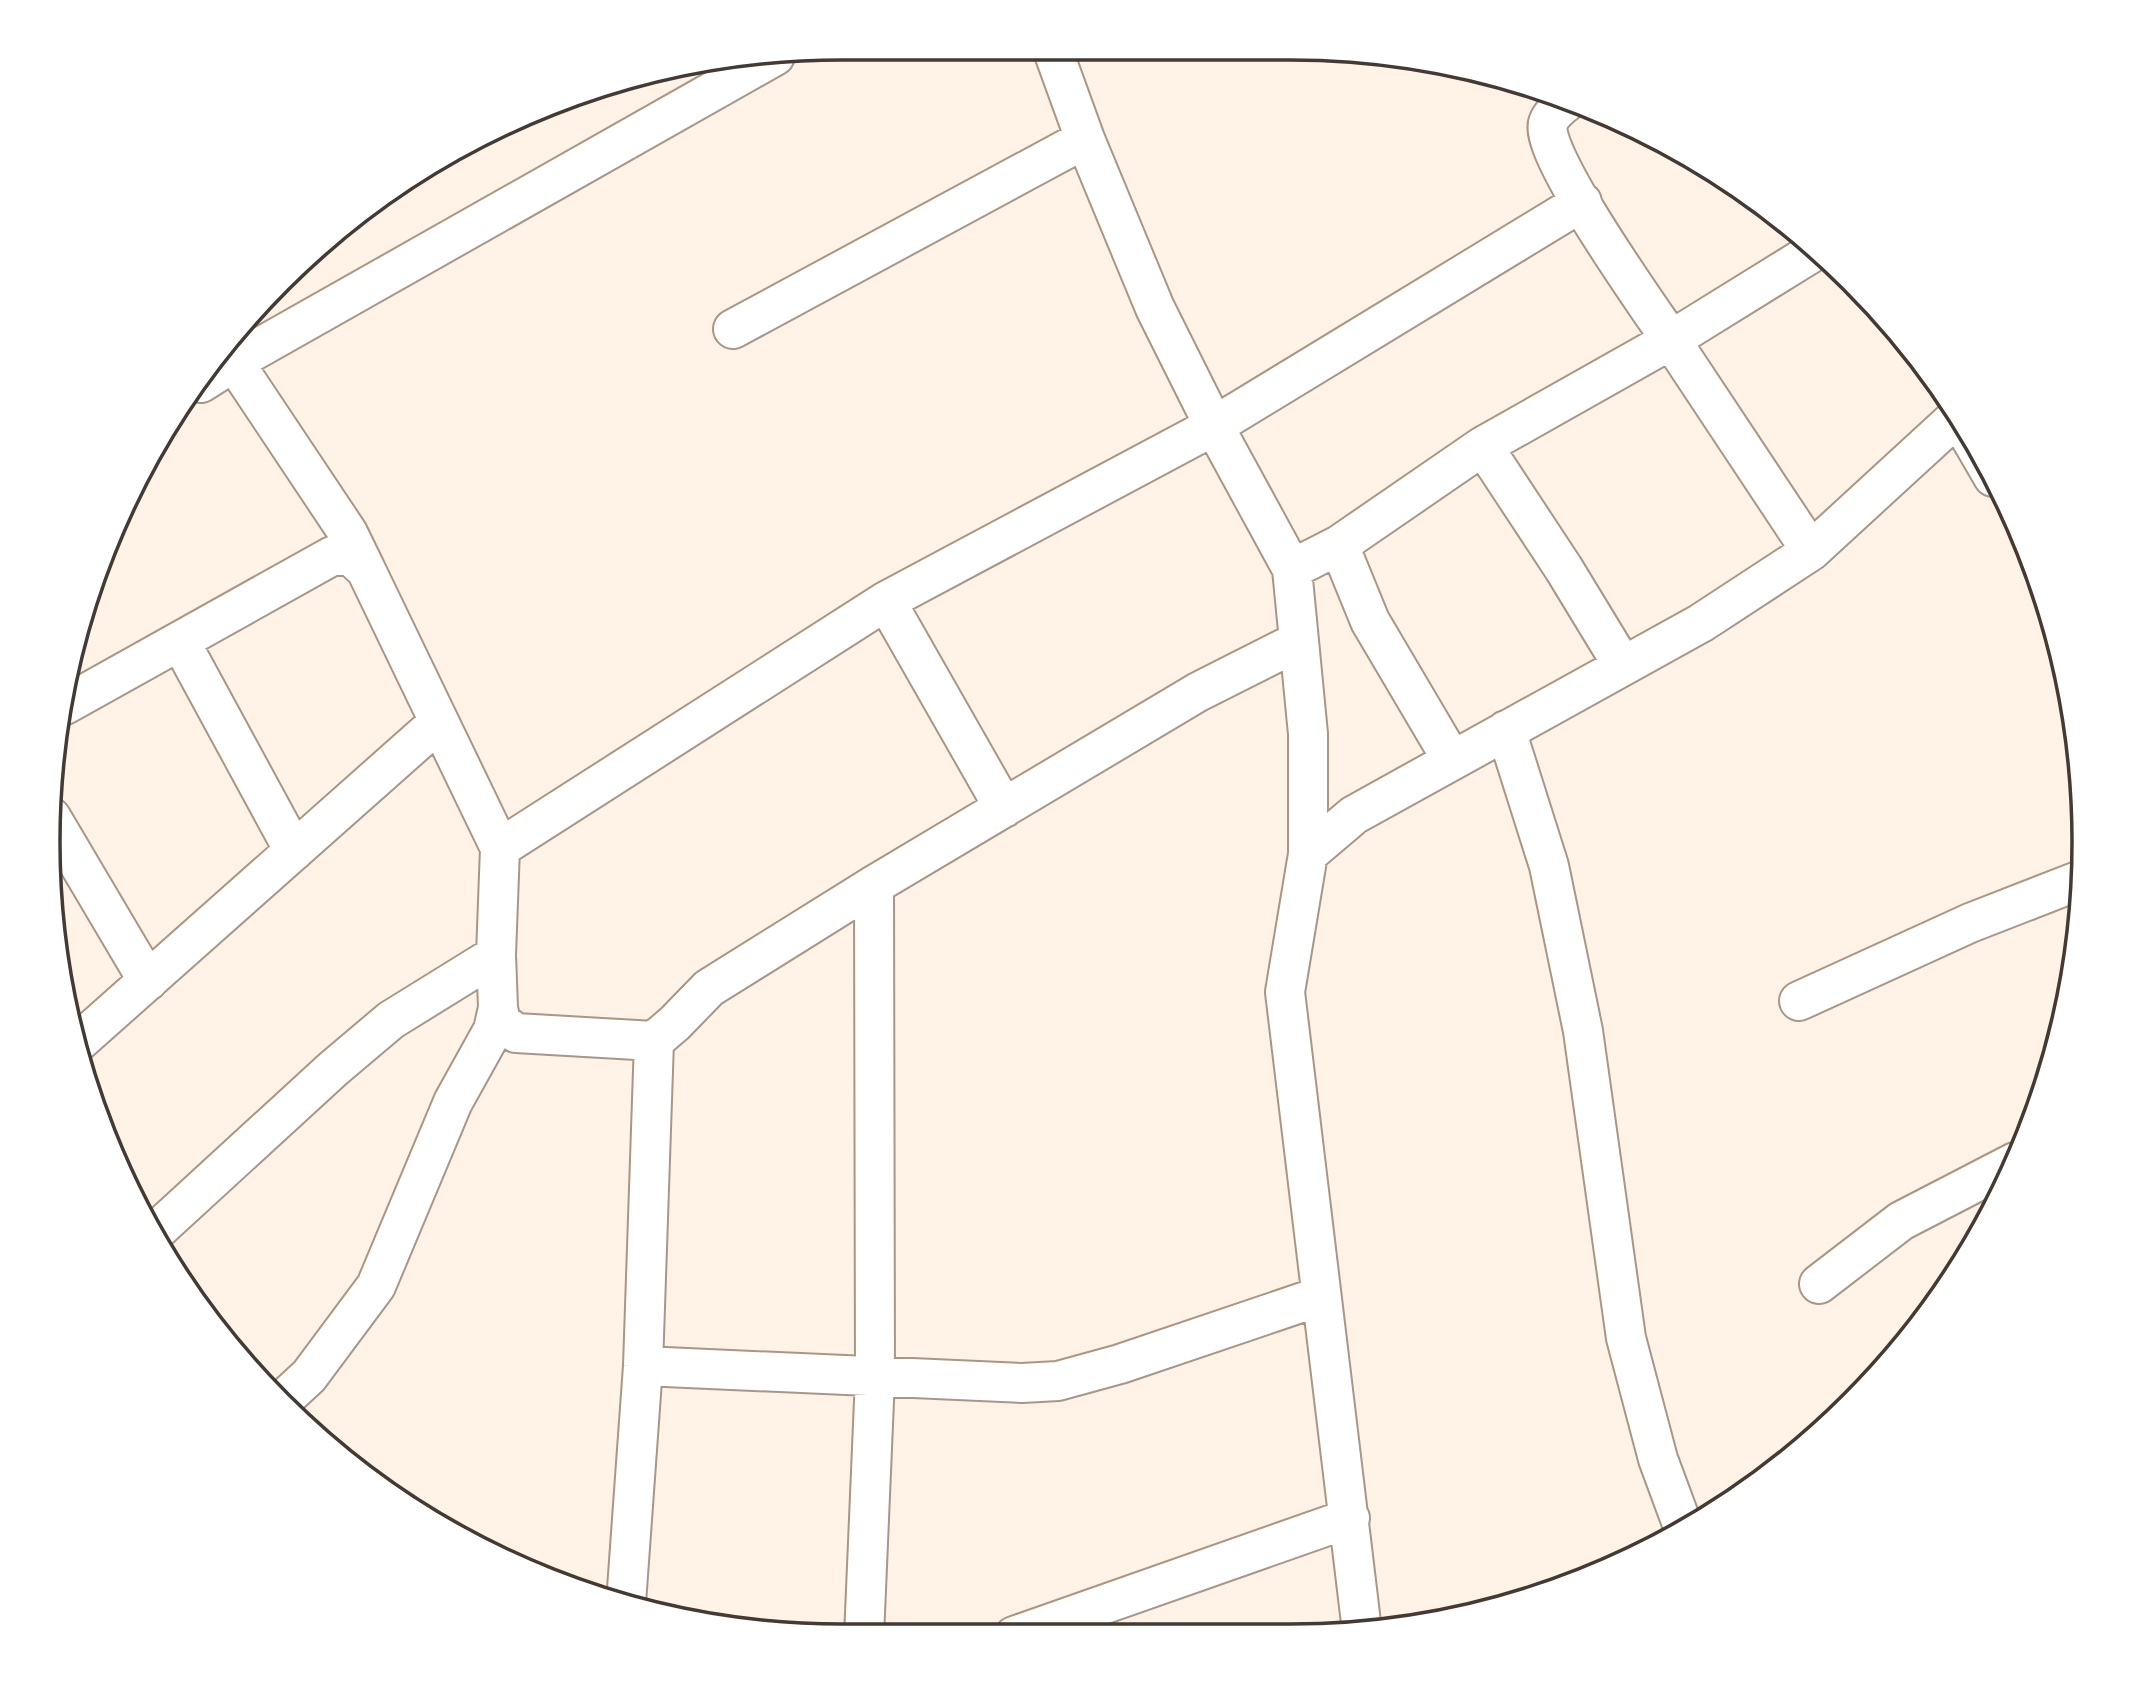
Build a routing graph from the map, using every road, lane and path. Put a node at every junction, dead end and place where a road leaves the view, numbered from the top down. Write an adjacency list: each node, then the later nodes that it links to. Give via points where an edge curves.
1 (1056, 60): 4 (street)
2 (760, 64): 9 (street)
3 (1559, 107): 5 (street, via 1547,124 1548,142)
4 (1085, 139): 7 (street); 11 (street, via 1155,308)
5 (1581, 202): 8 (street); 11 (street)
6 (1808, 255): 8 (street)
7 (733, 329)
8 (1671, 340): 12 (street); 14 (street)
9 (230, 356): 16 (street, via 348,533)
10 (1951, 423): 14 (street)
11 (1214, 426): 15 (street); 17 (street)
12 (1483, 446): 13 (street); 20 (street)
13 (1339, 545): 15 (street); 24 (street, via 1370,621)
14 (1811, 551): 20 (street, via 1701,623)
15 (1292, 569): 19 (street)
16 (366, 570): 18 (street, via 351,556 332,556); 22 (street)
17 (886, 601): 25 (street); 27 (street)
18 (180, 641): 21 (street); 28 (street)
19 (1300, 641): 25 (street, via 1198,692); 29 (street, via 1308,734)
20 (1623, 666): 23 (street)
21 (73, 701)
22 (439, 722): 27 (street); 28 (street)
23 (1506, 730): 24 (street); 46 (street, via 1549,866 1583,1031 1626,1338 1658,1459)
24 (1452, 760): 29 (street, via 1354,815)
25 (1004, 808): 31 (street)
26 (60, 833): 33 (street)
27 (500, 848): 32 (street)
28 (294, 851): 33 (street)
29 (1308, 853): 41 (street, via 1285,992)
30 (2071, 883): 34 (street, via 1970,923)
31 (874, 885): 37 (street, via 709,988); 43 (street)
32 (496, 955): 35 (street); 39 (street, via 391,1020)
33 (148, 981): 36 (street)
34 (1799, 1001)
35 (498, 1008): 37 (street, via 501,1022 516,1033); 44 (street, via 493,1030 453,1102 376,1286 309,1377)
36 (84, 1037)
37 (654, 1041): 42 (street)
38 (2000, 1170): 40 (street, via 1901,1221)
39 (161, 1228)
40 (1819, 1284)
41 (1321, 1296): 43 (street, via 1058,1381); 45 (street)
42 (643, 1366): 43 (street); 47 (street)
43 (875, 1377): 49 (street)
44 (289, 1395)
45 (1350, 1518): 48 (street); 50 (street)
46 (1681, 1520)
47 (627, 1594)
48 (1361, 1621)
49 (865, 1624)
50 (1048, 1624)

